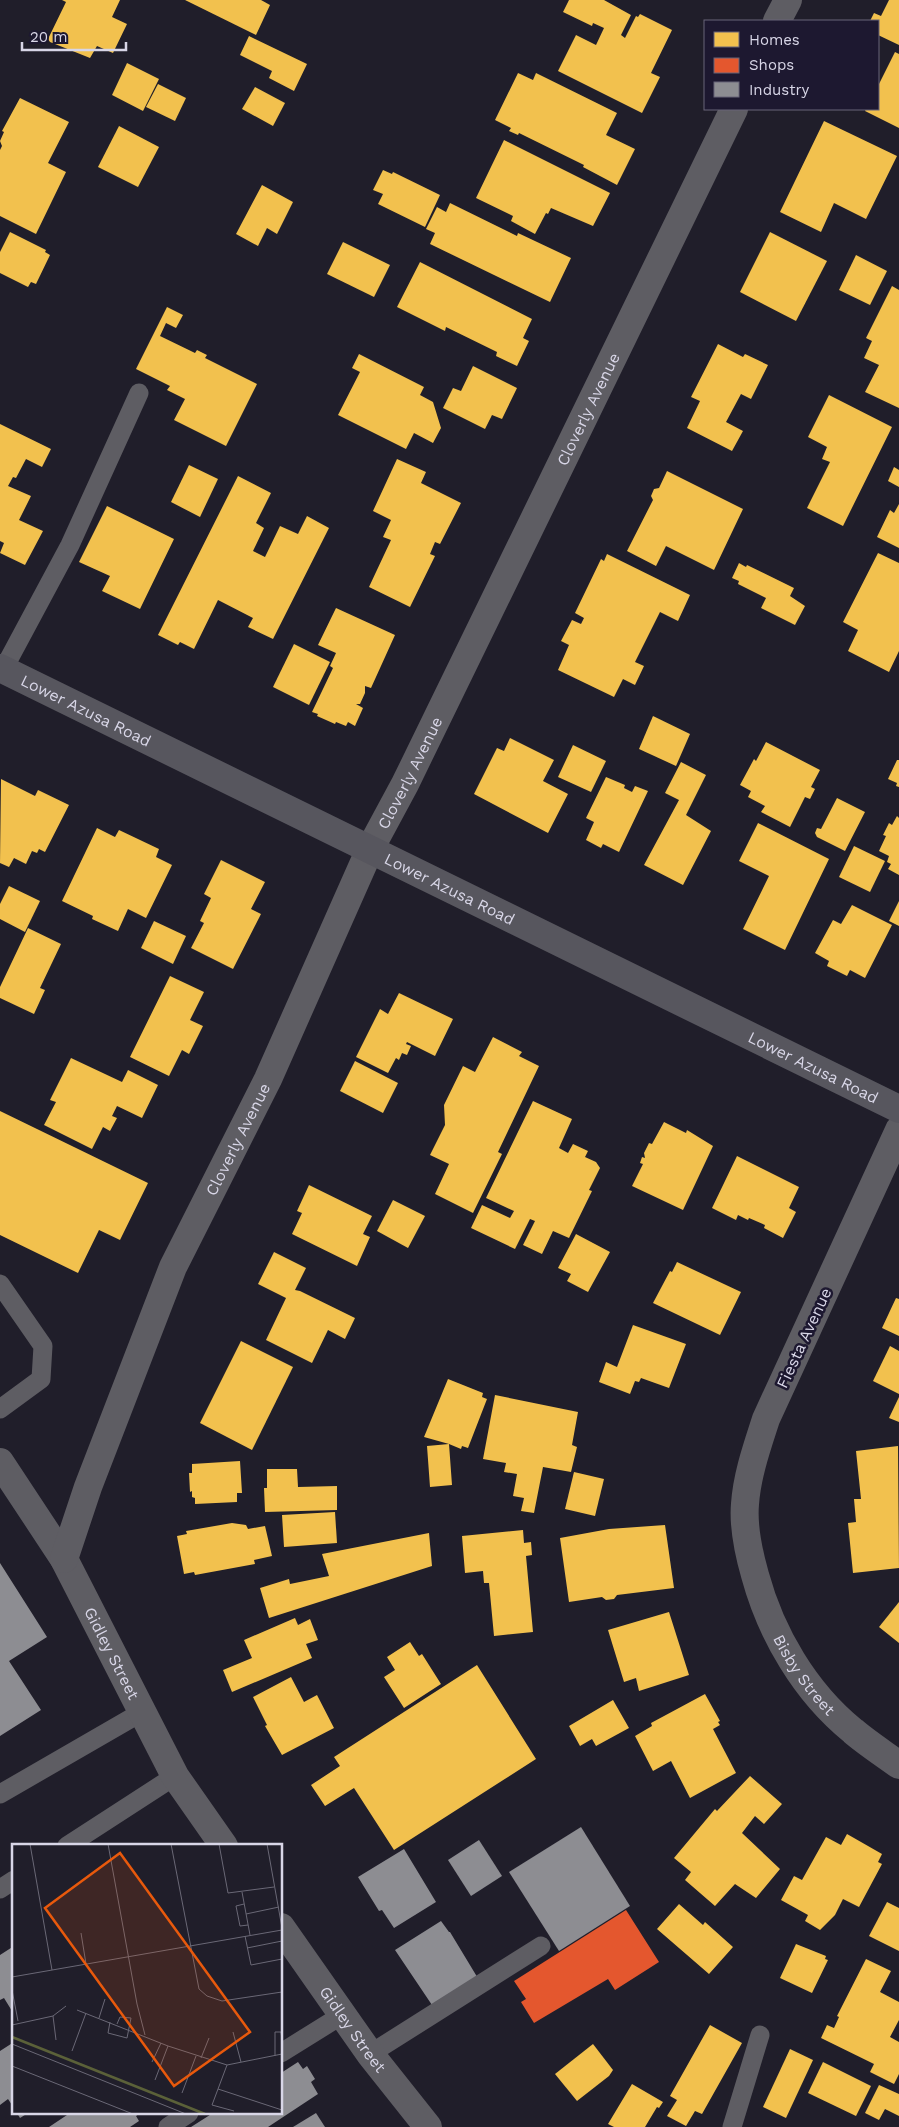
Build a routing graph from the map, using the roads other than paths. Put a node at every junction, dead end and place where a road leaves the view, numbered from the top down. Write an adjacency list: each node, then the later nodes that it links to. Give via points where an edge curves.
1 (788, 0): 2 (street)
2 (778, 20)
3 (734, 110): 6 (street, Cloverly Avenue, via 405,784)
4 (140, 393): 5 (lane, via 70,545)
5 (2, 669): 6 (main road, Lower Azusa Road)
6 (370, 849): 7 (main road, Lower Azusa Road); 13 (street, Cloverly Avenue, via 268,1078 173,1267 90,1482)
7 (899, 1110)
8 (899, 1130): 12 (street, Fiesta Avenue, via 763,1428 752,1460 745,1505)
9 (0, 1284): 10 (lane, via 44,1346 41,1379)
10 (0, 1409)
11 (0, 1462): 13 (street, Gidley Street)
12 (750, 1555): 15 (street, Bisby Street, via 764,1606 786,1652 820,1697 852,1730)
13 (64, 1559): 14 (street, Gidley Street)
14 (142, 1712): 16 (street, Gidley Street); 17 (lane)
15 (899, 1765)
16 (175, 1776): 18 (lane); 19 (street, Gidley Street)
17 (0, 1794)
18 (70, 1844)
19 (223, 1844)
20 (12, 1881): 21 (lane)
21 (0, 1889)
22 (282, 1928): 24 (street, Gidley Street)
23 (542, 1946): 27 (lane)
24 (342, 2015): 26 (lane); 27 (street, Gidley Street)
25 (760, 2035): 31 (lane)
26 (282, 2052)
27 (370, 2054): 30 (street, Gidley Street)
28 (188, 2114): 29 (lane)
29 (168, 2127)
30 (428, 2127)
31 (732, 2127)

